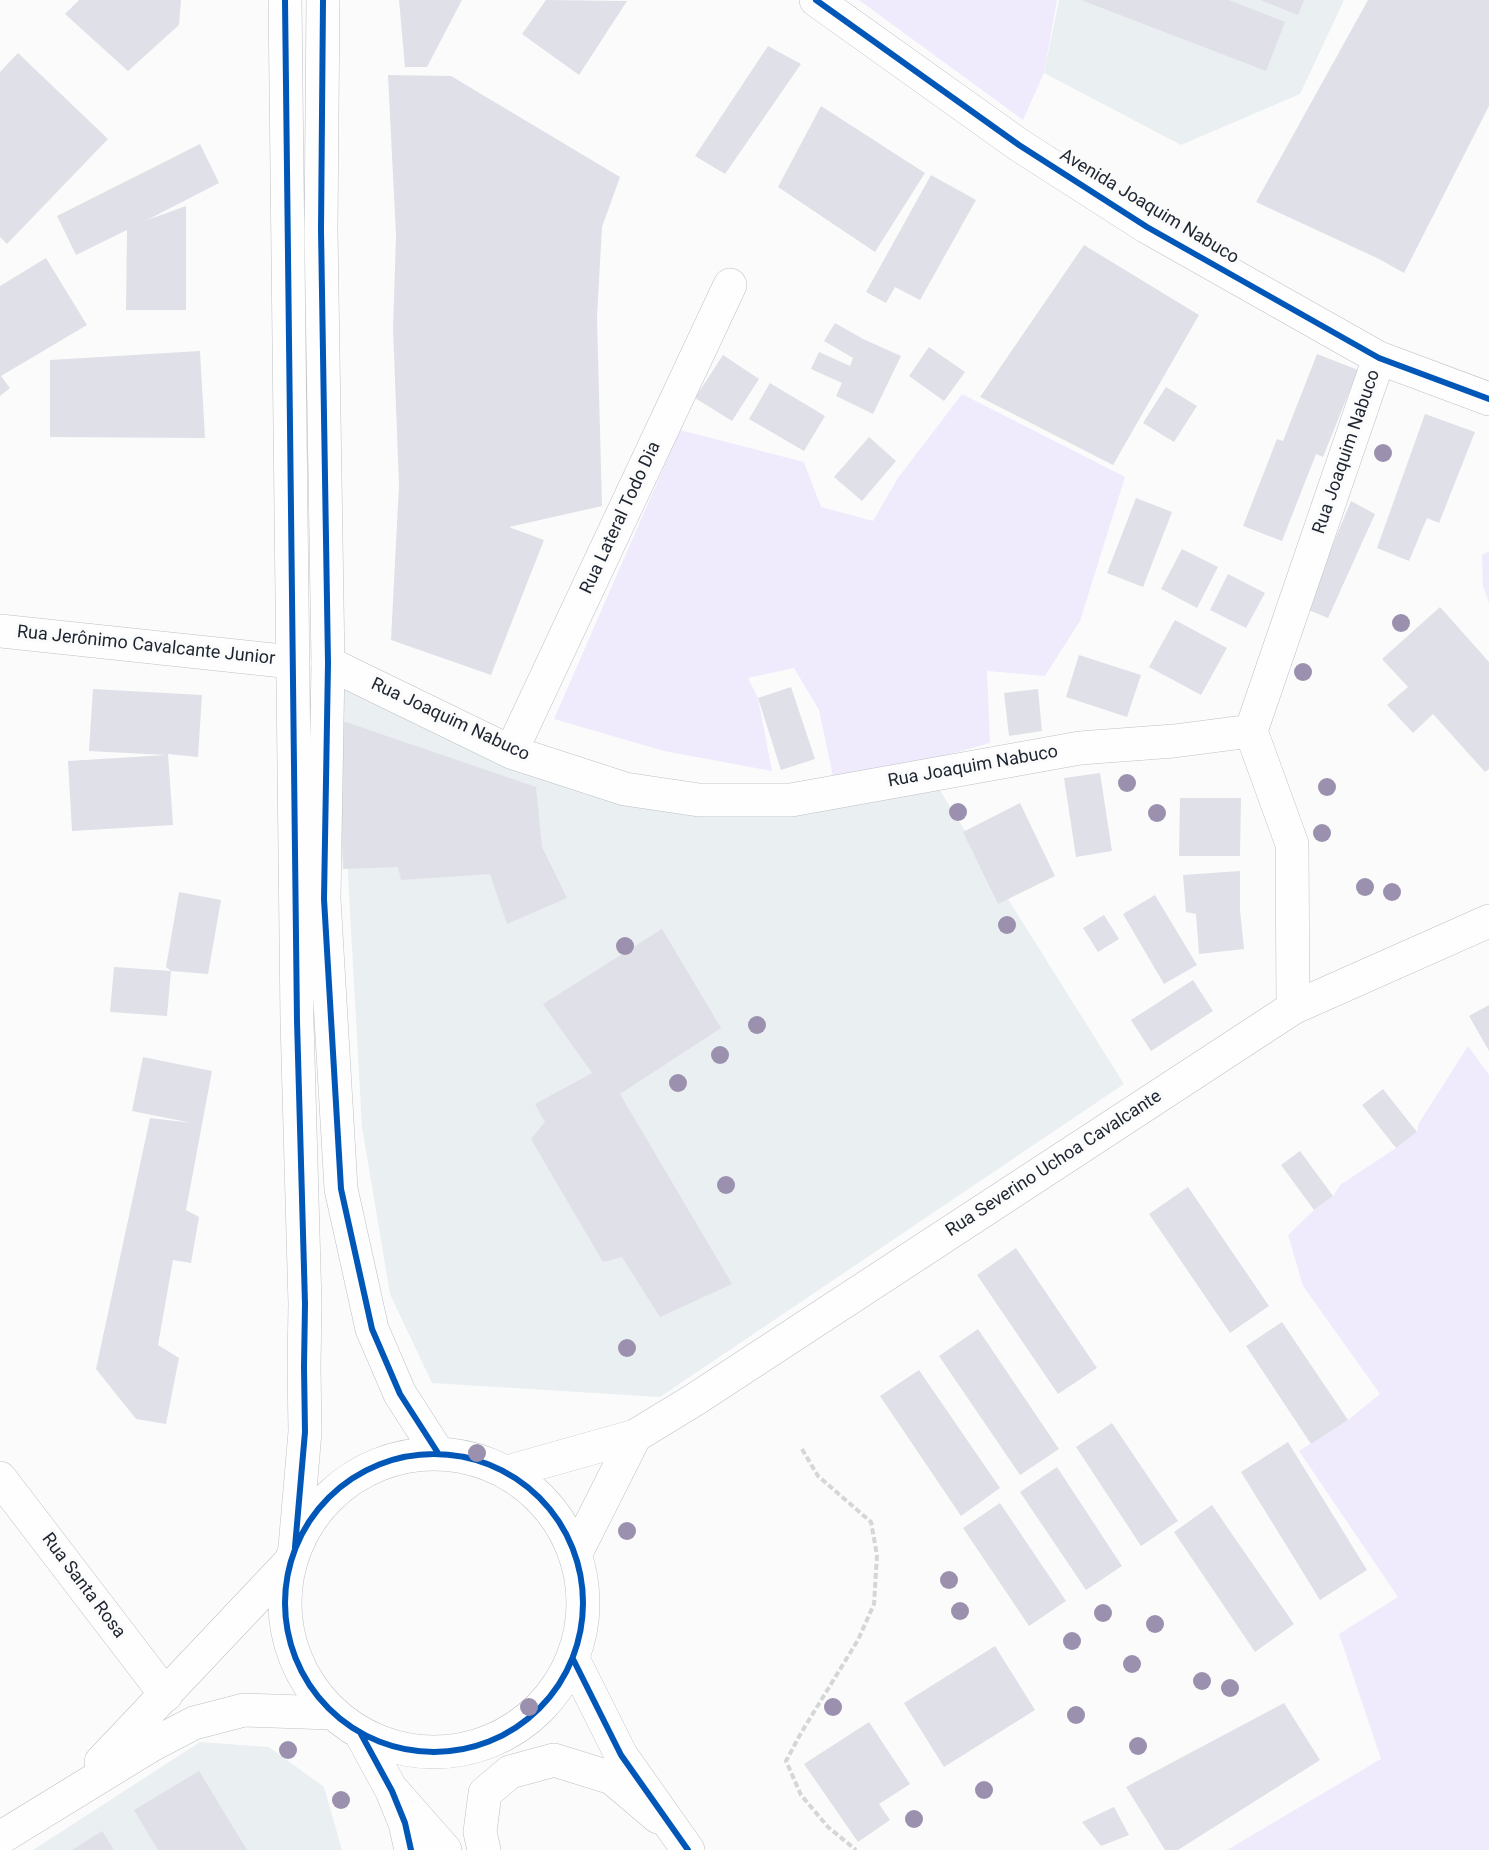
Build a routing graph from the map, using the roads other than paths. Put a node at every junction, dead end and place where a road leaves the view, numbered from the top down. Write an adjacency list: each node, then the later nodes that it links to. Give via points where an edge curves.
1 (285, 0): 8 (main road)
2 (323, 0): 9 (main road, via 321,230)
3 (816, 0): 5 (main road, Avenida Joaquim Nabuco, via 1019,145 1138,221)
4 (730, 285): 11 (main road, Rua Lateral Todo Dia)
5 (1379, 358): 6 (main road, Avenida Joaquim Nabuco); 10 (main road, Rua Joaquim Nabuco)
6 (1489, 399)
7 (0, 632): 8 (main road, Rua Jerônimo Cavalcante Junior)
8 (292, 662): 19 (main road, via 305,1304 305,1431)
9 (328, 663): 11 (main road, Rua Joaquim Nabuco); 15 (main road, via 324,899 341,1189 372,1329 400,1394)
10 (1251, 732): 11 (main road, Rua Joaquim Nabuco, via 1080,748 790,800 699,800 625,789); 13 (main road, via 1292,844)
11 (511, 752)
12 (1489, 921): 13 (main road, Rua Severino Uchoa Cavalcante)
13 (1293, 1008): 14 (main road, Rua Severino Uchoa Cavalcante)
14 (634, 1436): 16 (main road, Rua Severino Uchoa Cavalcante); 18 (main road)
15 (438, 1453): 16 (main road, via 474,1458); 19 (main road, via 402,1457 368,1469 338,1489 313,1515)
16 (507, 1472): 18 (main road, via 537,1493 560,1521)
17 (0, 1478): 21 (main road, Rua Santa Rosa)
18 (576, 1553): 20 (main road, via 583,1588 582,1624)
19 (292, 1555): 21 (main road); 22 (main road, via 284,1618 292,1653 308,1685)
20 (573, 1659): 23 (main road, via 555,1691 530,1717 500,1737 466,1749 430,1752 394,1748); 27 (main road, via 621,1755)
21 (166, 1695): 25 (main road)
22 (332, 1713): 23 (main road); 25 (main road, via 244,1710 194,1723)
23 (361, 1734): 24 (main road)
24 (392, 1791): 28 (main road); 29 (main road)
25 (70, 1793): 26 (main road)
26 (0, 1838)
27 (683, 1842): 30 (main road, via 612,1778 554,1760 510,1772 485,1793 480,1832)
28 (411, 1850)
29 (445, 1850)
30 (484, 1850)

